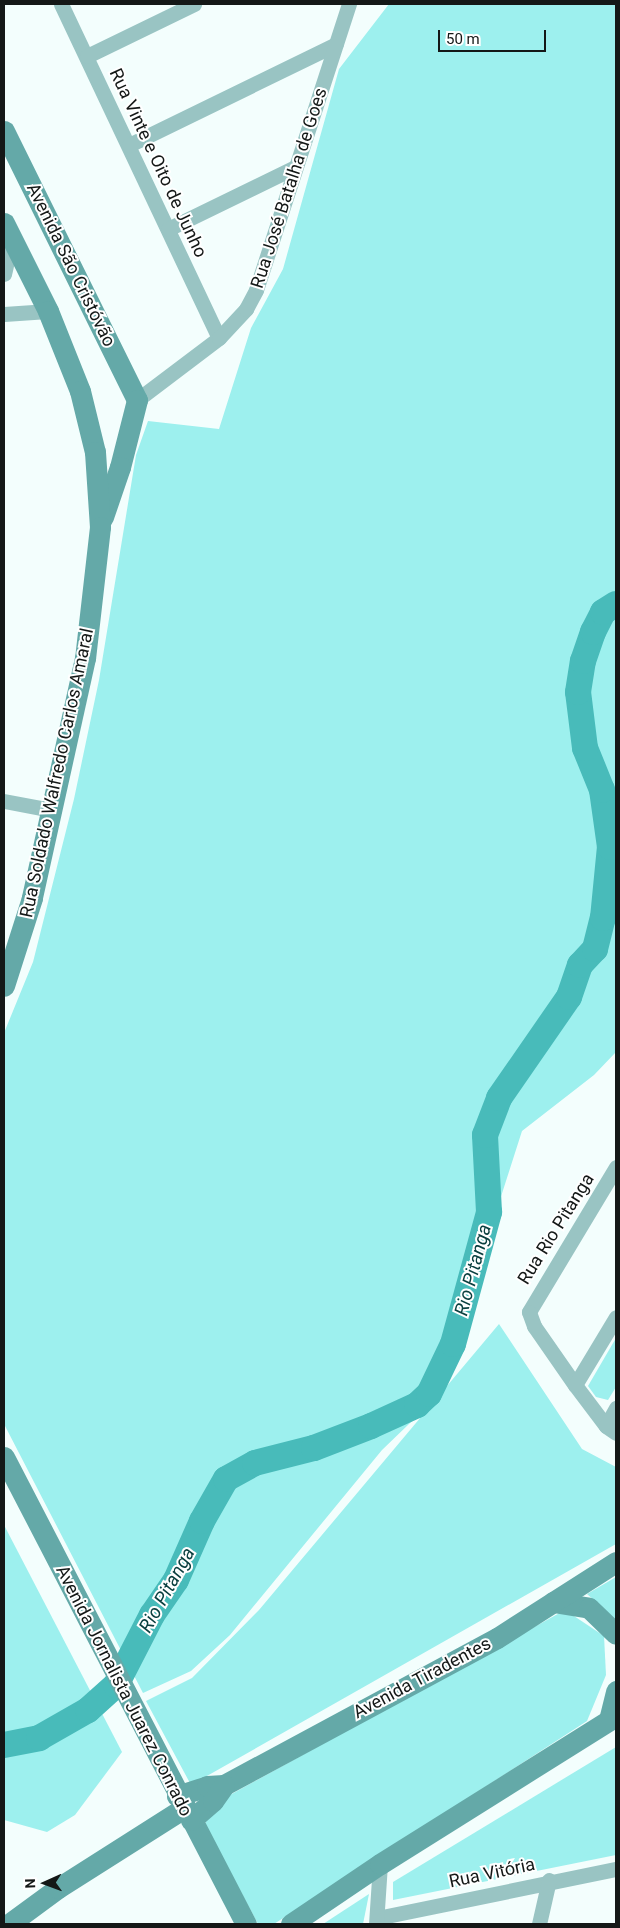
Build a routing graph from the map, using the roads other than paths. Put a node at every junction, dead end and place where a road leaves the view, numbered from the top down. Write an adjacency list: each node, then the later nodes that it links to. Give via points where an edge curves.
1 (61, 4): 5 (street, Rua Vinte e Oito de Junho)
2 (194, 4): 5 (street)
3 (350, 4): 4 (street, Rua José Batalha de Goes)
4 (336, 44): 7 (street); 8 (street, Rua José Batalha de Goes)
5 (87, 56): 7 (street, Rua Vinte e Oito de Junho)
6 (4, 131): 15 (street, Avenida São Cristóvão)
7 (128, 145): 9 (street, Rua Vinte e Oito de Junho)
8 (295, 166): 9 (street); 14 (street, Rua José Batalha de Goes, via 256,290 246,309)
9 (168, 229): 14 (street, Rua Vinte e Oito de Junho)
10 (8, 231): 11 (street); 12 (street)
11 (4, 274)
12 (48, 311): 13 (street); 17 (street, via 80,391)
13 (4, 314)
14 (219, 338): 15 (street, Rua José Batalha de Goes)
15 (136, 400): 16 (street)
16 (128, 436): 17 (street, via 109,454); 18 (street)
17 (94, 452): 18 (street)
18 (100, 527): 20 (street, Rua Soldado Walfredo Carlos Amaral, via 85,658)
19 (4, 801): 20 (street)
20 (52, 810): 21 (street, Rua Soldado Walfredo Carlos Amaral, via 32,898)
21 (4, 986)
22 (616, 1167): 24 (street, Rua Rio Pitanga, via 529,1312 534,1326)
23 (616, 1317): 24 (street)
24 (575, 1385): 26 (street)
25 (616, 1408): 26 (street)
26 (611, 1430)
27 (4, 1458): 33 (street, Avenida Jornalista Juarez Conrado)
28 (616, 1562): 29 (street, Avenida Tiradentes)
29 (553, 1602): 30 (street, via 589,1608); 33 (street, Avenida Tiradentes, via 497,1638 224,1785 207,1786)
30 (616, 1634)
31 (616, 1691): 32 (street)
32 (613, 1718): 34 (street)
33 (184, 1808): 38 (street, Avenida Tiradentes, via 52,1892); 39 (street, Avenida Jornalista Juarez Conrado)
34 (380, 1864): 37 (street); 40 (street)
35 (616, 1869): 36 (street, Rua Vitória)
36 (549, 1880): 37 (street, Rua Vitória); 41 (street)
37 (376, 1921)
38 (9, 1924)
39 (246, 1924)
40 (291, 1924)
41 (539, 1924)

